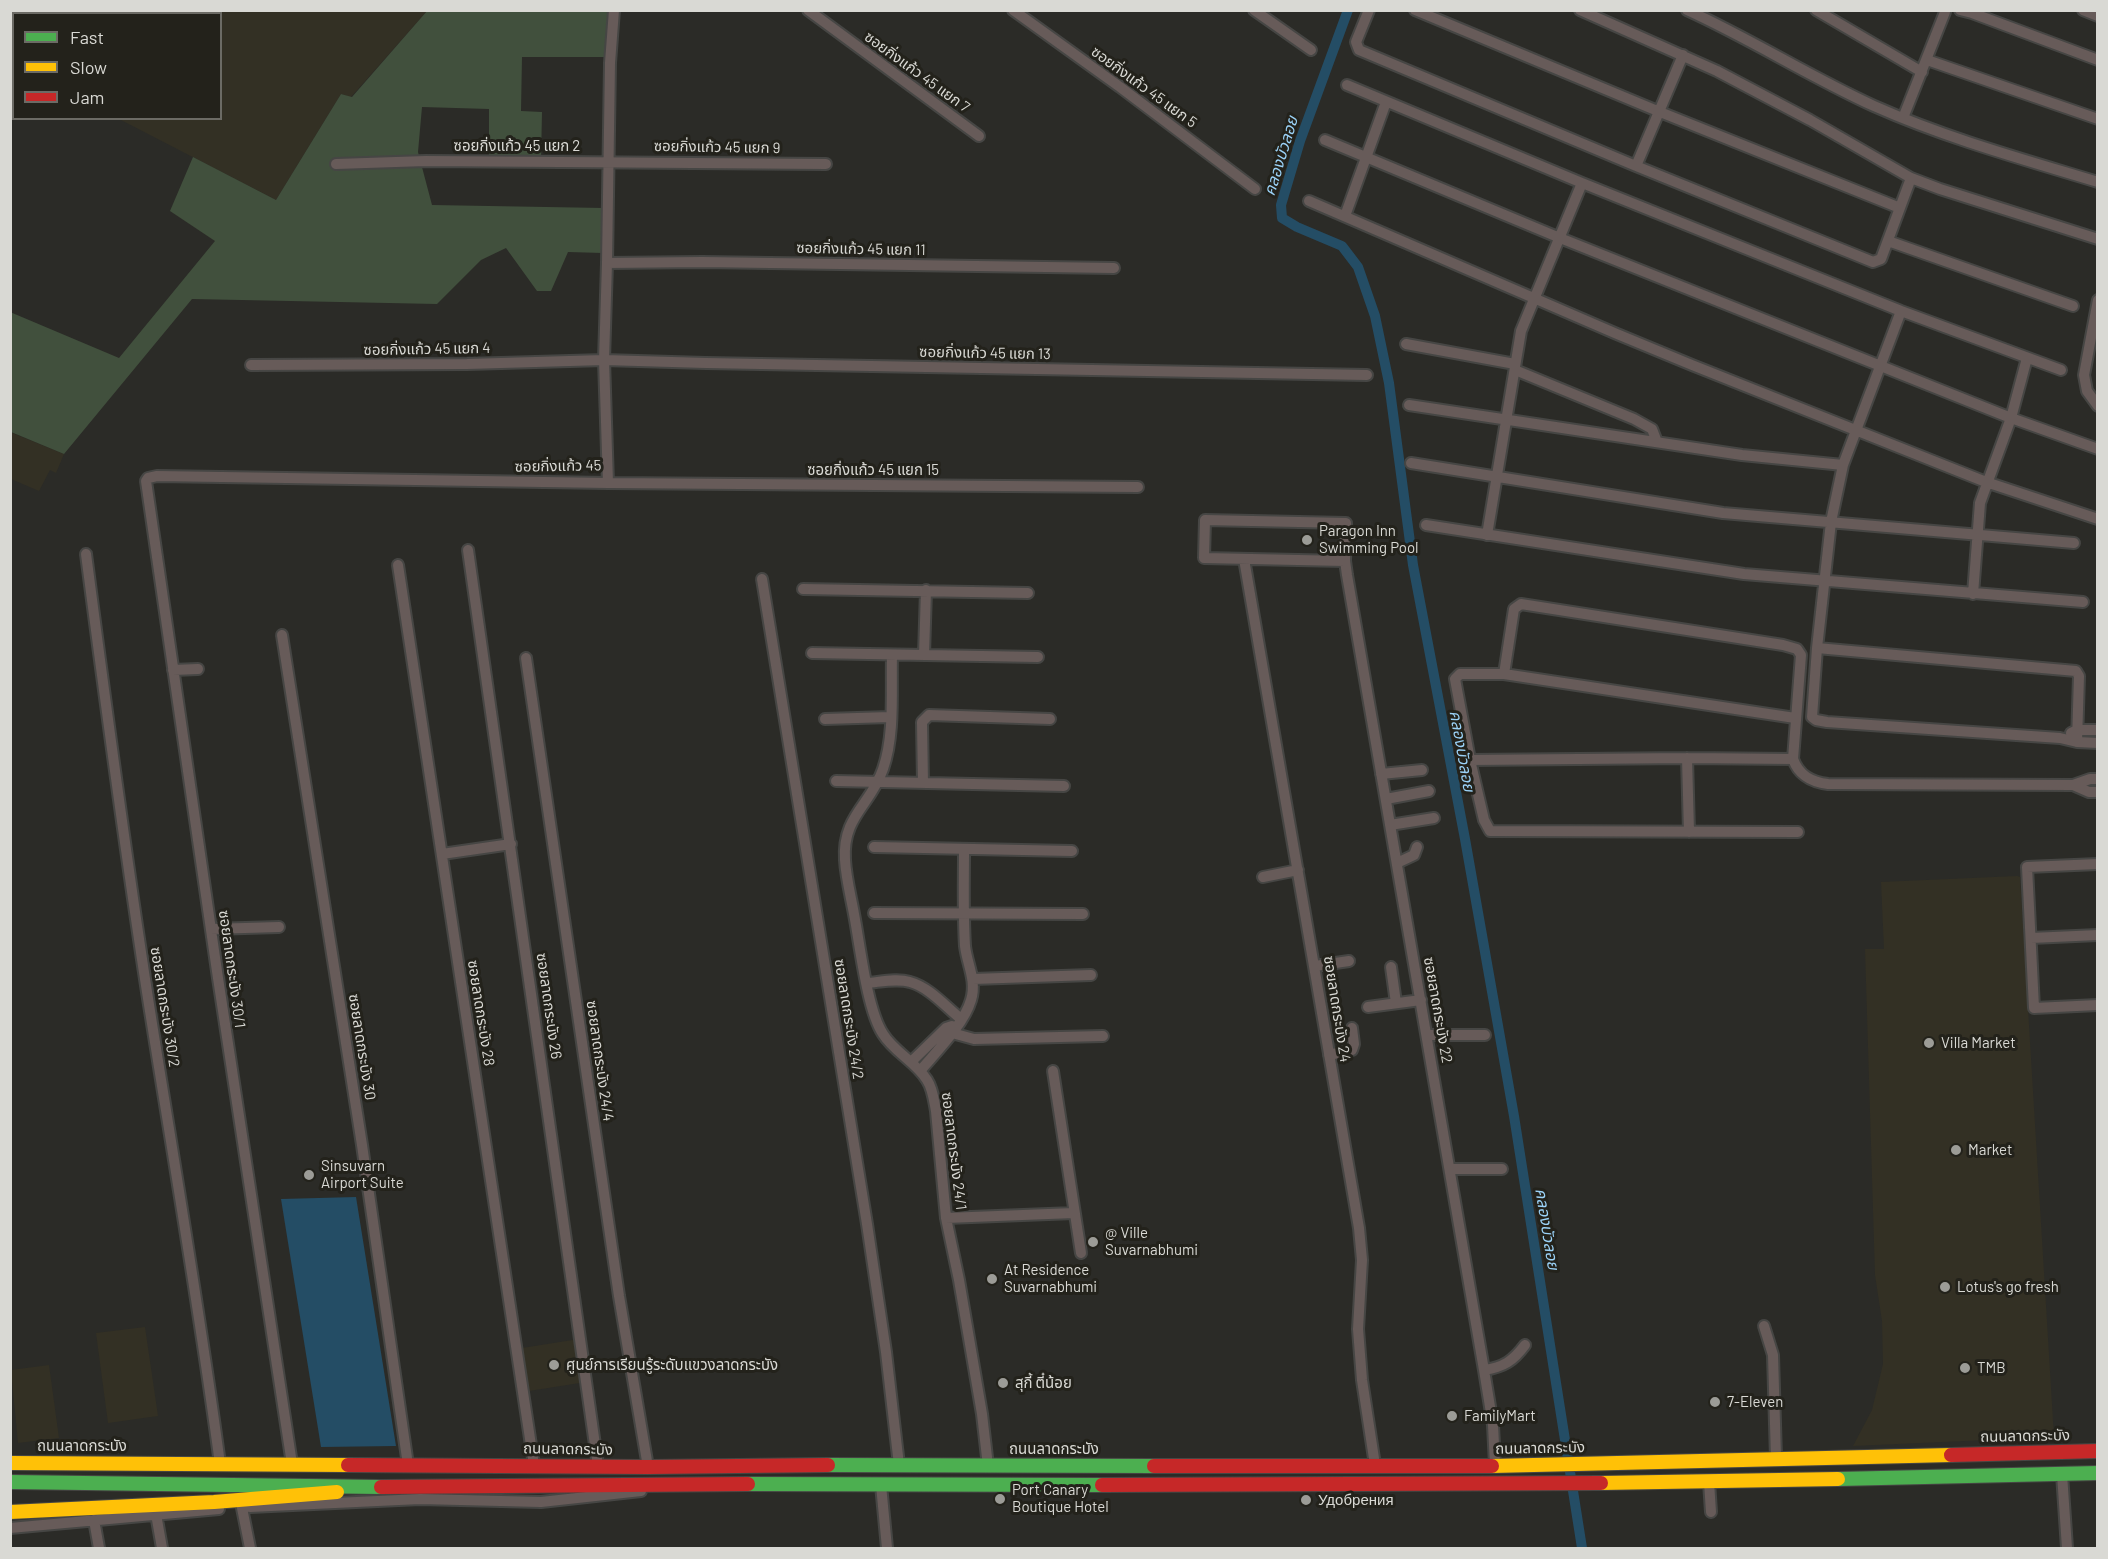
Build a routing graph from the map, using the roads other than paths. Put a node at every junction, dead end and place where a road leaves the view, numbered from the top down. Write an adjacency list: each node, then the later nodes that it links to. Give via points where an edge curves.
1 (614, 10): 27 (street, ซอยกิ่งแก้ว 45)
2 (808, 10): 24 (street, ซอยกิ่งแก้ว 45 แยก 7)
3 (1013, 10): 34 (street, ซอยกิ่งแก้ว 45 แยก 5)
4 (1254, 10): 14 (street)
5 (1369, 10): 30 (street, via 1356,42 1359,50)
6 (1415, 10): 21 (street)
7 (1580, 10): 15 (street)
8 (1816, 10): 18 (street)
9 (1960, 10): 12 (street); 17 (street)
10 (2083, 10): 13 (street)
11 (1689, 11): 22 (street, via 1844,92)
12 (1942, 11): 16 (street)
13 (2097, 16)
14 (1311, 50)
15 (1683, 55): 21 (street); 31 (street, via 1810,120)
16 (1927, 60): 18 (street); 23 (street)
17 (2097, 60)
18 (1923, 72): 22 (street)
19 (1347, 85): 20 (street)
20 (1386, 102): 26 (street); 33 (street)
21 (1660, 112): 30 (street); 36 (street)
22 (1904, 118): 32 (street)
23 (2097, 119)
24 (979, 136)
25 (1325, 140): 26 (street)
26 (1365, 158): 37 (street); 38 (street)
27 (608, 161): 28 (street, ซอยกิ่งแก้ว 45 แยก 2); 29 (street, ซอยกิ่งแก้ว 45 แยก 9); 41 (street, ซอยกิ่งแก้ว 45)
28 (336, 164)
29 (826, 164)
30 (1635, 166): 40 (street, via 1873,261 1881,260)
31 (1911, 178): 36 (street); 39 (street)
32 (2097, 182)
33 (1582, 183): 38 (street); 46 (street)
34 (1255, 189)
35 (1309, 201): 37 (street)
36 (1900, 208): 40 (street)
37 (1345, 216): 43 (street)
38 (1560, 238): 43 (street); 51 (street)
39 (2097, 239)
40 (1888, 241): 45 (street)
41 (608, 263): 42 (street, ซอยกิ่งแก้ว 45 แยก 11); 49 (street, ซอยกิ่งแก้ว 45)
42 (1114, 268)
43 (1534, 298): 52 (street, via 1521,331); 59 (street)
44 (2097, 300): 56 (street, via 2084,375 2087,391)
45 (2073, 306)
46 (1901, 311): 48 (street); 51 (street)
47 (1406, 344): 52 (street)
48 (2027, 358): 53 (street); 57 (street)
49 (604, 360): 50 (street, ซอยกิ่งแก้ว 45 แยก 4); 54 (street, ซอยกิ่งแก้ว 45 แยก 13); 67 (street, ซอยกิ่งแก้ว 45)
50 (250, 365)
51 (1880, 365): 57 (street); 59 (street)
52 (1515, 367): 58 (street); 60 (street, via 1634,419 1652,429)
53 (2061, 370)
54 (1366, 375)
55 (1409, 405): 58 (street)
56 (2097, 406)
57 (2012, 418): 61 (street); 66 (street)
58 (1506, 421): 60 (street); 65 (street)
59 (1855, 430): 63 (street); 66 (street)
60 (1657, 442): 63 (street, via 1768,459)
61 (2097, 449)
62 (1411, 463): 65 (street)
63 (1843, 465): 70 (street)
64 (148, 478): 67 (street, ซอยกิ่งแก้ว 45); 95 (street, ซอยลาดกระบัง 30/1, via 145,484)
65 (1497, 478): 70 (street, via 1723,513); 72 (street)
66 (1986, 482): 69 (street); 73 (street)
67 (608, 483): 68 (street, ซอยกิ่งแก้ว 45 แยก 15)
68 (1138, 487)
69 (2097, 519)
70 (1832, 522): 73 (street); 81 (street)
71 (1425, 525): 72 (street)
72 (1487, 535): 81 (street, via 1744,574)
73 (1977, 535): 74 (street); 85 (street)
74 (2074, 543)
75 (468, 550): 124 (street, ซอยลาดกระบัง 26)
76 (86, 554): 174 (street, ซอยลาดกระบัง 30/2, via 117,792)
77 (1244, 559): 78 (street); 78 (street, ซอยลาดกระบัง 22, via 1204,558 1205,520 1346,523); 132 (street, ซอยลาดกระบัง 24)
78 (1345, 561): 110 (street, ซอยลาดกระบัง 22)
79 (398, 566): 129 (street, ซอยลาดกระบัง 28)
80 (762, 579): 182 (street, ซอยลาดกระบัง 24/2, via 865,1212)
81 (1824, 581): 85 (street); 88 (street)
82 (803, 589): 83 (street)
83 (926, 590): 84 (street); 91 (street)
84 (1028, 593)
85 (1973, 594): 86 (street)
86 (2084, 602)
87 (282, 635): 176 (street, ซอยลาดกระบัง 30)
88 (1817, 648): 101 (street, via 2076,671); 103 (street, via 1810,714 1816,720)
89 (812, 653): 90 (street)
90 (892, 655): 91 (street); 97 (street, ซอยลาดกระบัง 24/1)
91 (924, 656): 92 (street)
92 (1038, 657)
93 (526, 658): 184 (street, ซอยลาดกระบัง 24/4, via 619,1296)
94 (198, 669): 95 (street)
95 (173, 670): 138 (street, ซอยลาดกระบัง 30/1)
96 (1504, 674): 98 (street); 98 (street, via 1514,609 1521,604 1797,649 1801,655); 108 (street, via 1456,677)
97 (890, 717): 99 (street); 113 (street, ซอยลาดกระบัง 24/1)
98 (1795, 718): 107 (street)
99 (825, 719)
100 (1050, 719): 114 (street, via 929,715 922,722)
101 (2077, 730): 102 (street); 103 (street); 104 (street)
102 (2097, 730)
103 (2060, 738): 104 (street)
104 (2077, 742): 105 (street)
105 (2097, 743)
106 (1687, 758): 107 (street); 108 (street); 122 (street)
107 (1792, 759): 115 (street, via 1800,774 1828,784)
108 (1470, 760): 122 (street, via 1490,831)
109 (1422, 771): 110 (street)
110 (1381, 774): 119 (street, ซอยลาดกระบัง 22)
111 (2097, 779): 115 (street)
112 (836, 781): 113 (street)
113 (878, 782): 114 (street); 146 (street, ซอยลาดกระบัง 24/1, via 860,806 846,837 845,861)
114 (923, 783): 116 (street)
115 (2073, 785): 118 (street)
116 (1064, 786)
117 (1429, 791): 119 (street)
118 (2097, 792)
119 (1386, 799): 121 (street, ซอยลาดกระบัง 22)
120 (1434, 818): 121 (street)
121 (1390, 825): 130 (street, ซอยลาดกระบัง 22)
122 (1689, 832): 123 (street)
123 (1798, 832)
124 (511, 844): 129 (street); 181 (street, ซอยลาดกระบัง 26)
125 (1418, 846): 130 (street, via 1412,858)
126 (874, 848): 127 (street)
127 (964, 849): 128 (street); 135 (street)
128 (1072, 851)
129 (442, 854): 177 (street, ซอยลาดกระบัง 28)
130 (1397, 863): 147 (street, ซอยลาดกระบัง 22)
131 (2097, 864): 140 (street, via 2027,867)
132 (1298, 870): 133 (street); 142 (street, ซอยลาดกระบัง 24)
133 (1263, 877)
134 (874, 913): 135 (street)
135 (963, 913): 136 (street); 145 (street, via 965,950)
136 (1083, 914)
137 (279, 927): 138 (street)
138 (211, 929): 175 (street, ซอยลาดกระบัง 30/1)
139 (2097, 935): 140 (street)
140 (2031, 938): 149 (street, via 2034,1008)
141 (1348, 961): 142 (street)
142 (1315, 966): 156 (street, ซอยลาดกระบัง 24)
143 (1391, 967): 148 (street)
144 (1091, 975): 145 (street)
145 (973, 979): 151 (street, via 971,1000)
146 (867, 983): 151 (street, via 911,982 928,992); 157 (street, ซอยลาดกระบัง 24/1, via 883,1035)
147 (1421, 1000): 148 (street); 153 (street, ซอยลาดกระบัง 22)
148 (1396, 1003): 150 (street)
149 (2097, 1005)
150 (1368, 1007)
151 (954, 1026): 155 (street, via 974,1039); 157 (street); 158 (street)
152 (1352, 1028): 156 (street, via 1352,1050)
153 (1427, 1035): 154 (street); 160 (street, ซอยลาดกระบัง 22)
154 (1485, 1035)
155 (1103, 1036)
156 (1329, 1055): 179 (street, ซอยลาดกระบัง 24, via 1360,1238 1358,1329)
157 (911, 1062): 158 (street, ซอยลาดกระบัง 24/1)
158 (920, 1071): 163 (street, ซอยลาดกระบัง 24/1, via 930,1085 936,1111)
159 (1053, 1071): 162 (street)
160 (1450, 1169): 161 (street); 167 (street, ซอยลาดกระบัง 22)
161 (1502, 1169)
162 (1074, 1213): 163 (street); 164 (street)
163 (946, 1218): 183 (street, ซอยลาดกระบัง 24/1)
164 (1081, 1253)
165 (1764, 1326): 171 (street, via 1773,1355)
166 (1525, 1345): 167 (street, via 1506,1365)
167 (1484, 1370): 180 (street, ซอยลาดกระบัง 22)
168 (2097, 1451): 169 (main road, ถนนลาดกระบัง)
169 (1868, 1455): 171 (main road, ถนนลาดกระบัง); 187 (main road)
170 (10, 1456): 173 (main road)
171 (1776, 1458): 180 (main road, ถนนลาดกระบัง)
172 (10, 1463): 173 (main road, ถนนลาดกระบัง)
173 (42, 1463): 174 (main road, ถนนลาดกระบัง)
174 (220, 1464): 175 (main road, ถนนลาดกระบัง)
175 (292, 1464): 176 (main road, ถนนลาดกระบัง)
176 (408, 1465): 177 (main road, ถนนลาดกระบัง)
177 (534, 1465): 181 (main road, ถนนลาดกระบัง)
178 (728, 1465): 182 (main road, ถนนลาดกระบัง); 184 (main road, ถนนลาดกระบัง); 191 (main road)
179 (1375, 1465): 180 (main road, ถนนลาดกระบัง); 183 (main road, ถนนลาดกระบัง)
180 (1495, 1465)
181 (598, 1466): 184 (main road, ถนนลาดกระบัง)
182 (899, 1466): 183 (main road, ถนนลาดกระบัง)
183 (988, 1466)
184 (648, 1467)
185 (2097, 1473): 186 (main road)
186 (2062, 1474): 187 (main road); 204 (street)
187 (1870, 1478): 189 (main road)
188 (10, 1482): 193 (main road)
189 (1709, 1482): 192 (main road); 196 (street)
190 (683, 1484): 191 (main road); 193 (main road); 194 (street, via 541,1502 420,1500)
191 (729, 1484): 192 (main road)
192 (881, 1485): 203 (street)
193 (377, 1487): 195 (main road, via 281,1499)
194 (242, 1508): 197 (street); 202 (street)
195 (10, 1512)
196 (1711, 1512)
197 (156, 1514): 198 (street); 201 (street)
198 (94, 1520): 199 (street); 200 (street)
199 (10, 1528)
200 (99, 1548)
201 (162, 1548)
202 (250, 1548)
203 (886, 1548)
204 (2067, 1548)

